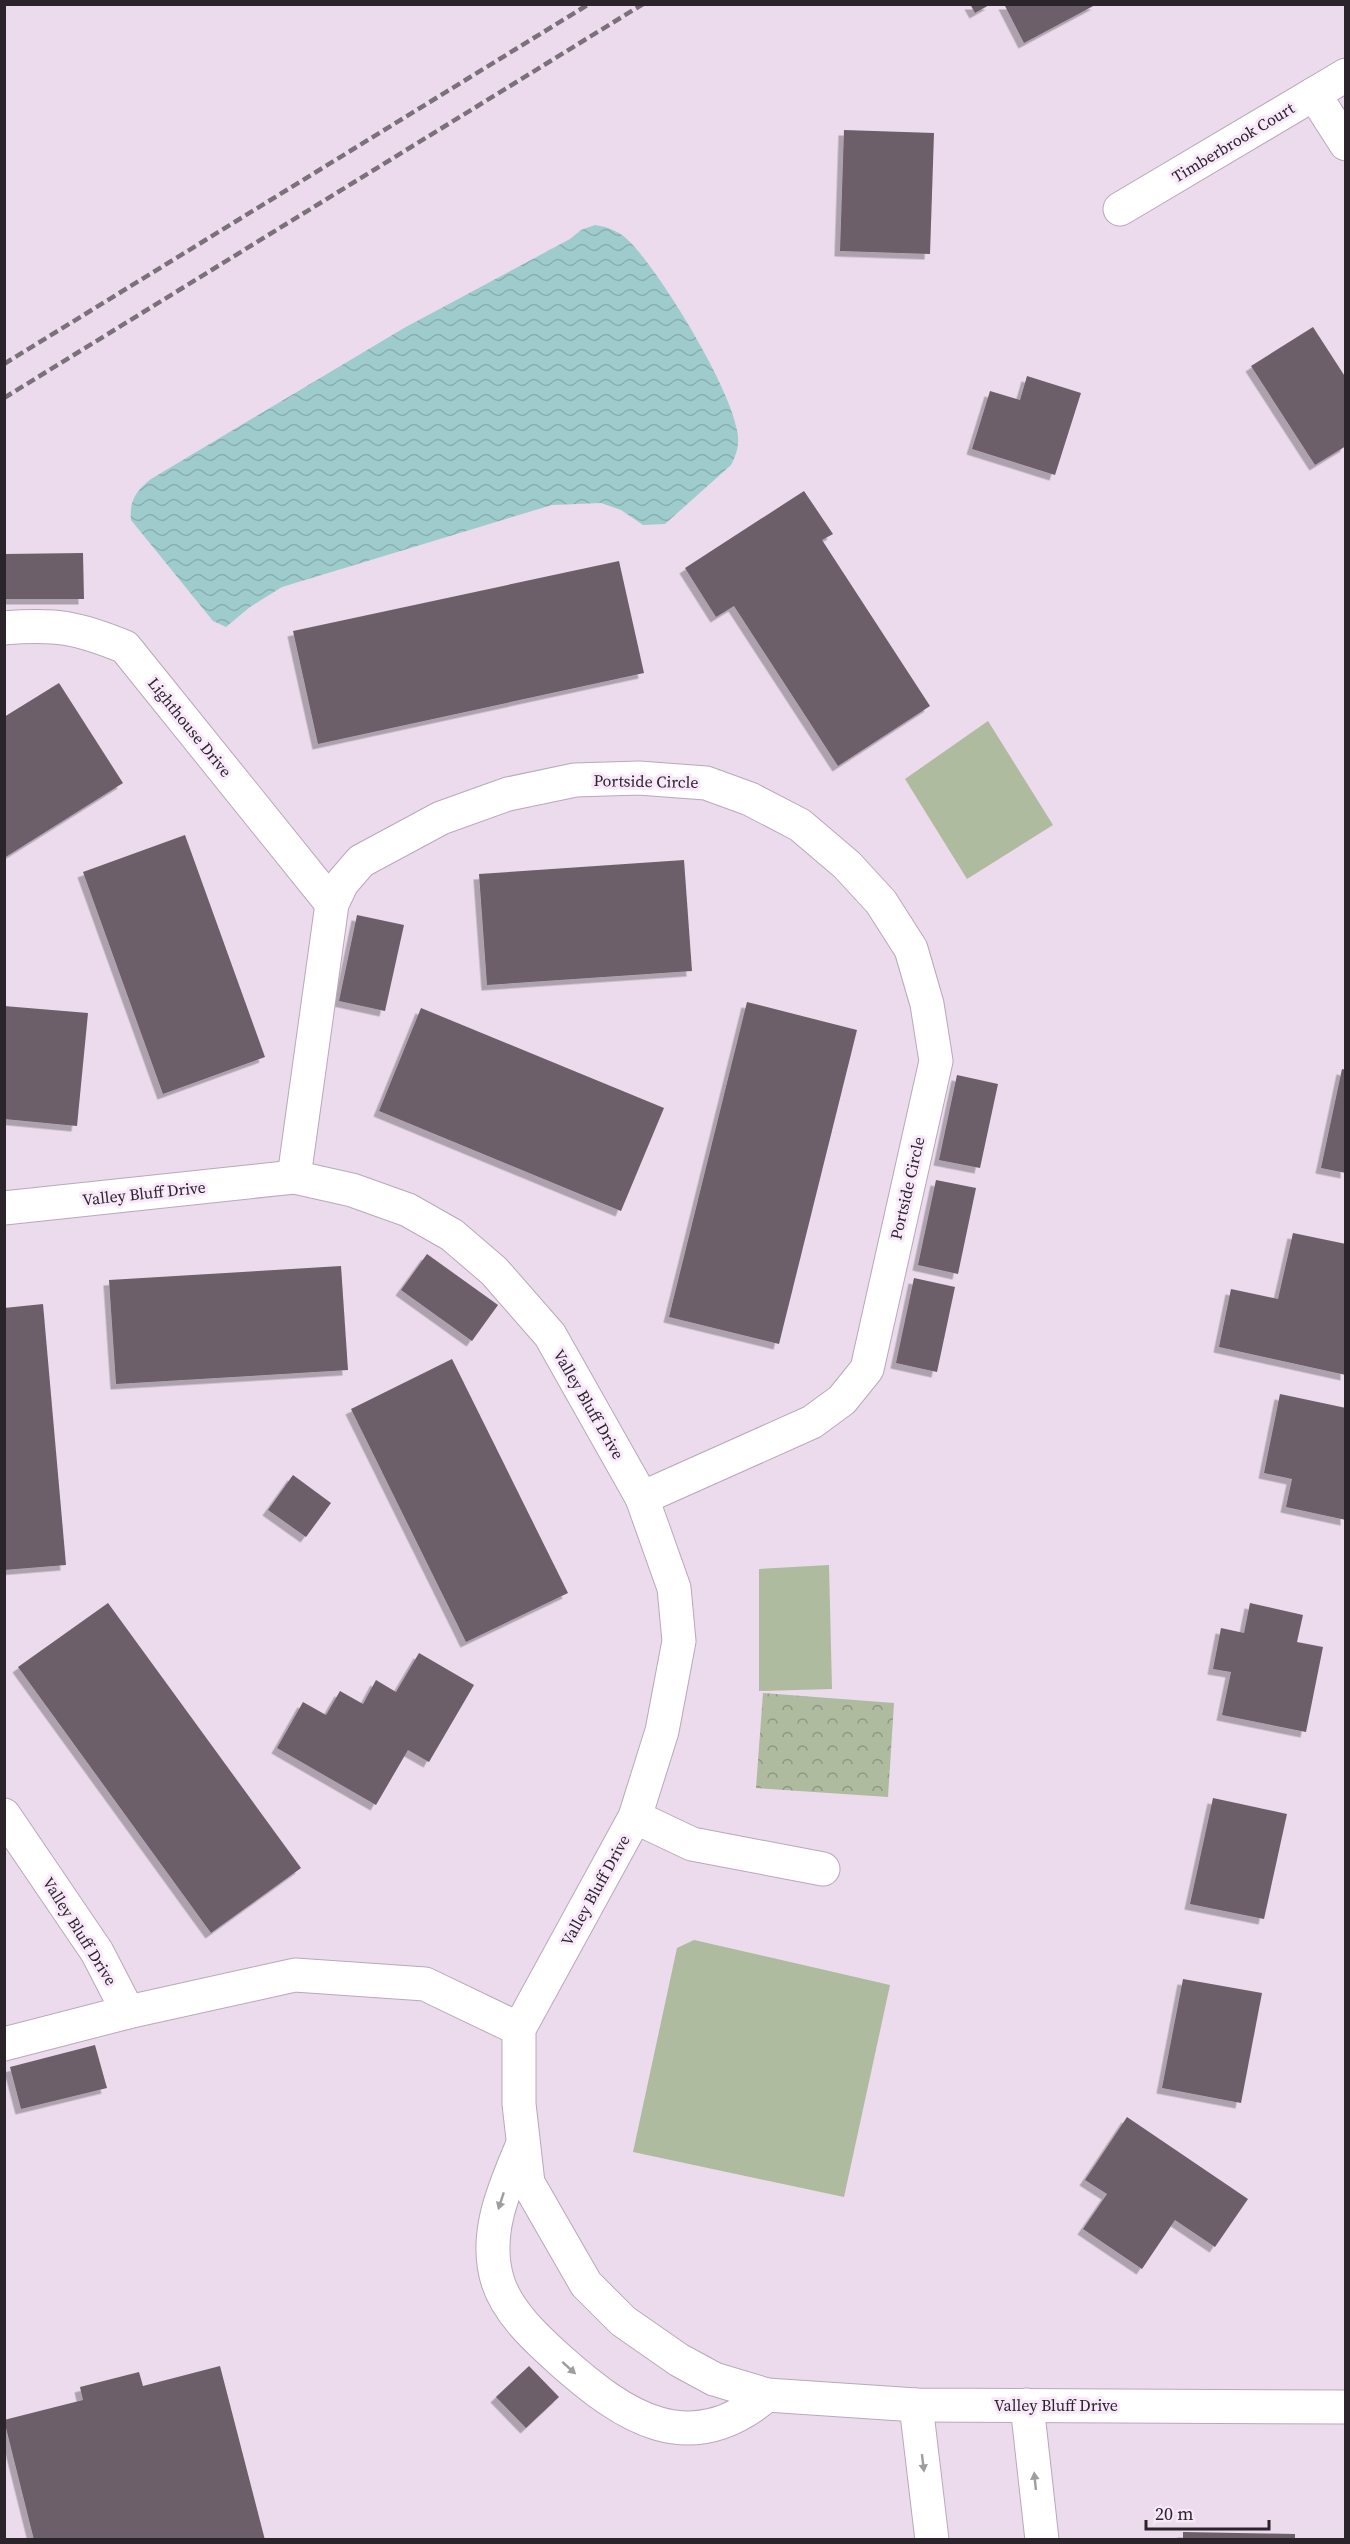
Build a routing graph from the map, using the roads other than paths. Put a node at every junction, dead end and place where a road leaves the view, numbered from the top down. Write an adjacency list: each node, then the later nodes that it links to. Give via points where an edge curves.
1 (1346, 75): 2 (street, Timberbrook Court)
2 (1314, 94): 3 (street); 4 (street, Timberbrook Court)
3 (1346, 144)
4 (1120, 209)
5 (4, 628): 6 (street, Lighthouse Drive, via 48,625 88,632 125,647)
6 (332, 904): 7 (street, Portside Circle); 9 (street, Portside Circle, via 342,883 361,861 441,818 508,794 575,780 639,778 706,783 750,799 800,825 847,865 881,902 911,949 927,1004 936,1061 867,1369 842,1400 812,1422)
7 (294, 1176): 8 (street, Valley Bluff Drive); 9 (street, Valley Bluff Drive, via 352,1190 408,1210 452,1234 494,1270 550,1335)
8 (4, 1208)
9 (642, 1498): 11 (street, Valley Bluff Drive, via 674,1588 680,1641 663,1731)
10 (4, 1815): 13 (street, Valley Bluff Drive, via 97,1952)
11 (635, 1817): 12 (street, via 692,1844); 14 (street, Valley Bluff Drive)
12 (823, 1869)
13 (128, 2012): 14 (street, via 295,1975 425,1984); 15 (street)
14 (519, 2029): 16 (street, Valley Bluff Drive)
15 (4, 2044)
16 (522, 2146): 17 (street, Valley Bluff Drive, via 528,2183 586,2284 623,2321 679,2360 714,2379); 17 (street, Valley Bluff Drive, one-way to 17, via 495,2217 493,2249 498,2282 515,2314 550,2350 601,2395 626,2412 659,2425 692,2428 726,2422 748,2412)
17 (767, 2395): 18 (street, Valley Bluff Drive)
18 (916, 2405): 19 (street, Valley Bluff Drive); 21 (street, one-way to 21)
19 (1027, 2405): 20 (street, Valley Bluff Drive); 22 (street, one-way to 19)
20 (1346, 2407)
21 (932, 2540)
22 (1042, 2540)

